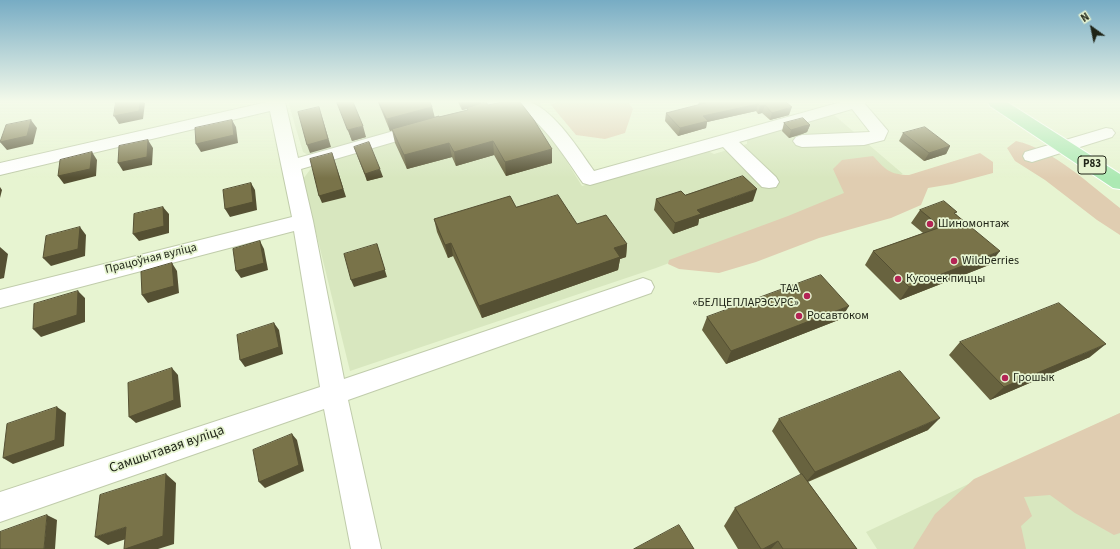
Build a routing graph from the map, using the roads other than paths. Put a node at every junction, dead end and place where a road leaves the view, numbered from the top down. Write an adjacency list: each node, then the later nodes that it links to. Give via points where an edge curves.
1 (174, 128): 16 (street)
2 (283, 128): 14 (street)
3 (426, 128): 14 (street)
4 (550, 128): 10 (street, via 590,178)
5 (769, 128): 10 (street)
6 (876, 128): 11 (street, via 878,136 864,139)
7 (1042, 128): 12 (highway, Р83)
8 (1049, 128): 12 (highway, Р83)
9 (1106, 134): 12 (street)
10 (726, 140): 17 (street)
11 (802, 141)
12 (1071, 144): 13 (street); 15 (highway, Р83); 18 (highway, Р83)
13 (1032, 156)
14 (291, 166): 19 (street)
15 (1120, 168)
16 (0, 169)
17 (769, 182)
18 (1120, 183)
19 (303, 221): 21 (street, Працоўная вуліца); 22 (street)
20 (643, 287): 22 (street, Самшытавая вуліца)
21 (0, 299)
22 (334, 394): 23 (street, Самшытавая вуліца); 24 (street)
23 (0, 507)
24 (366, 549)

